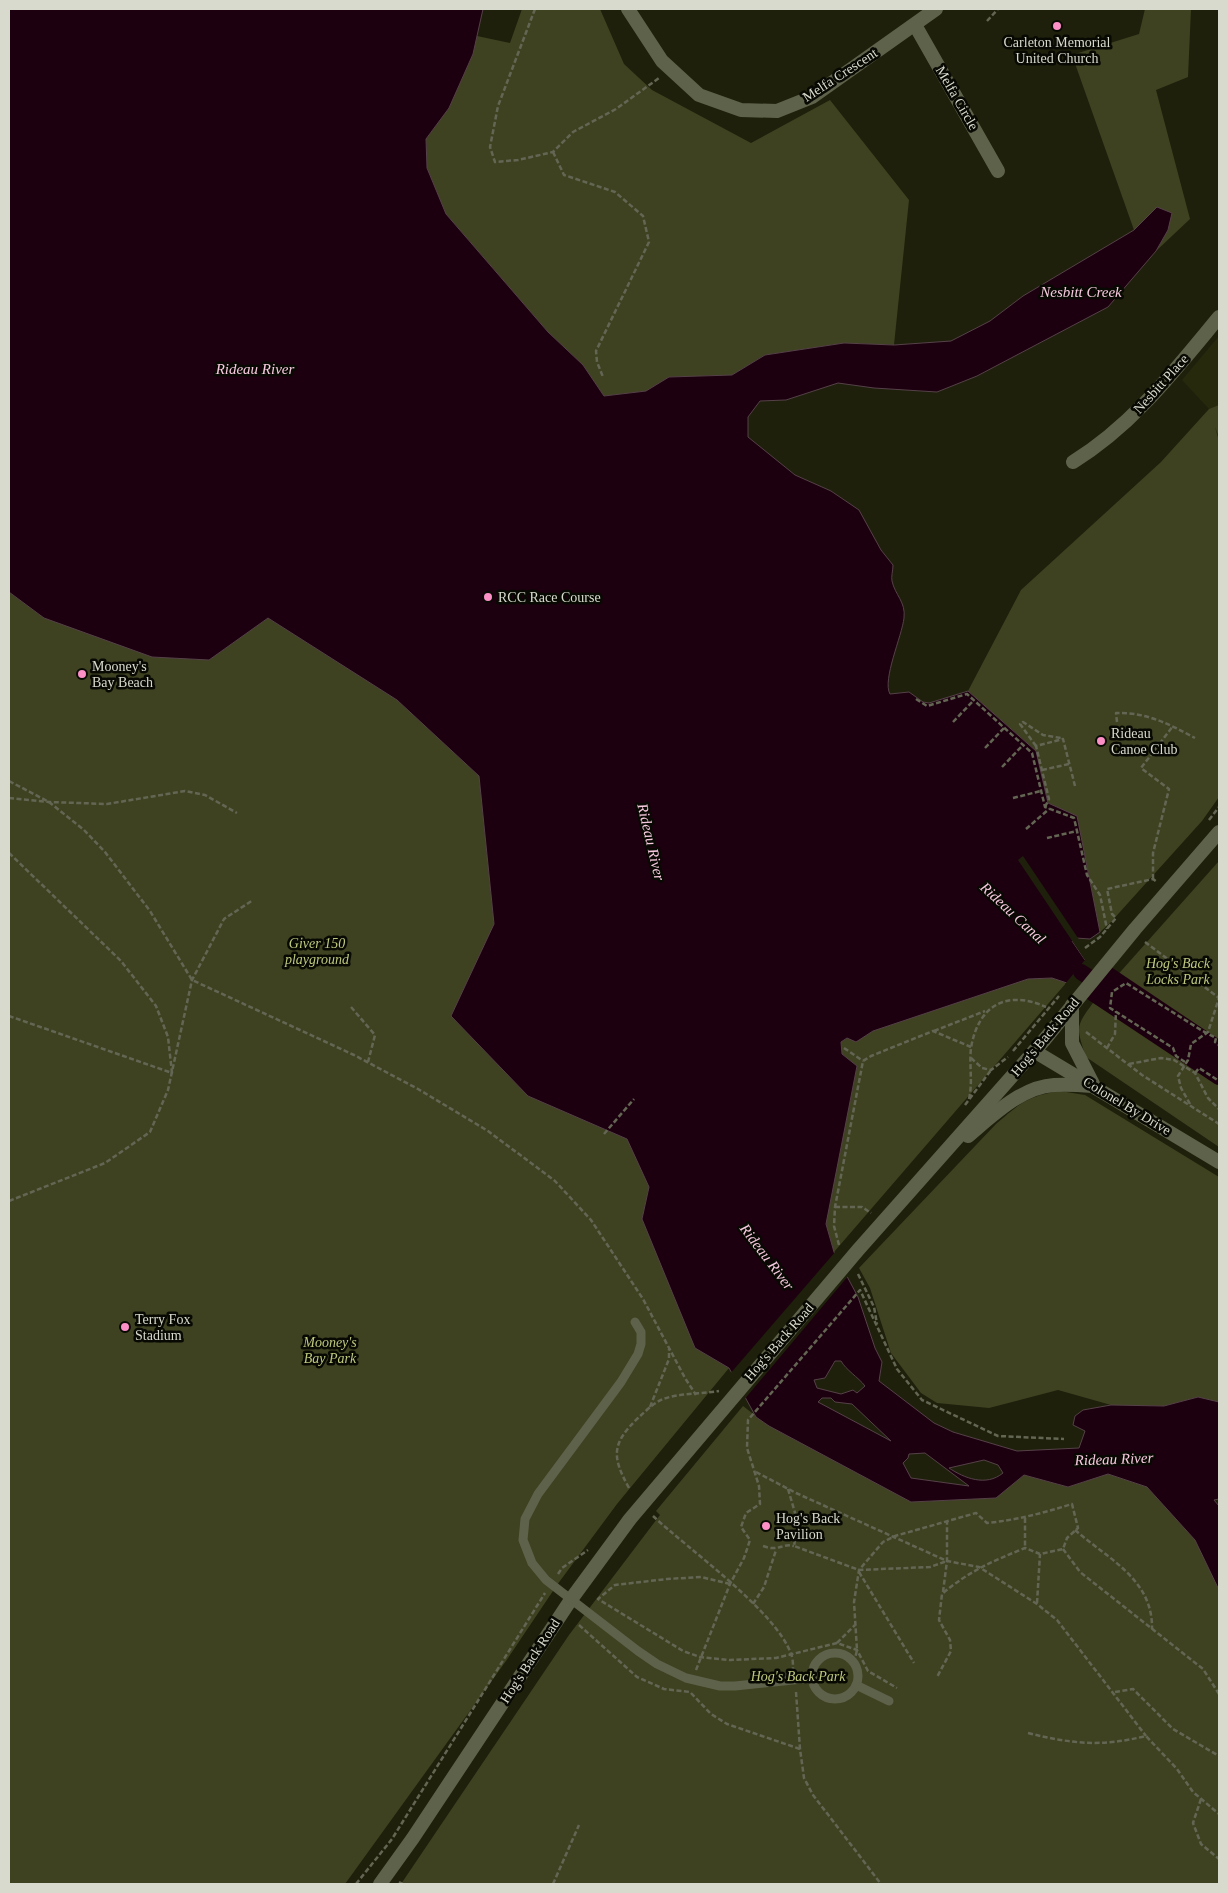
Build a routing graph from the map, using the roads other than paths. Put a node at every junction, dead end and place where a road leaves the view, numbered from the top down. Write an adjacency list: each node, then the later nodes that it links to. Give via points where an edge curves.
1 (628, 9): 3 (main road, Melfa Crescent, via 671,70 699,95 741,110 777,111 812,97)
2 (936, 9): 3 (main road, Melfa Crescent)
3 (915, 25): 4 (main road, Melfa Circle)
4 (998, 171)
5 (1219, 316): 6 (main road, Nesbitt Place, via 1148,402 1100,446)
6 (1073, 462)
7 (1219, 832): 8 (main road, Hog's Back Road)
8 (1072, 1005): 9 (main road, Hog's Back Road); 10 (main road, via 1072,1043)
9 (1034, 1051): 10 (main road, Colonel By Drive); 11 (main road, Hog's Back Road)
10 (1094, 1086): 11 (main road, via 1053,1085 1034,1090 1005,1106); 12 (main road, Colonel By Drive)
11 (936, 1162): 14 (main road, Hog's Back Road, via 723,1407 630,1519)
12 (1219, 1162)
13 (635, 1322): 14 (lane, via 641,1332 638,1354 538,1494 524,1519 523,1540 538,1572)
14 (572, 1598): 15 (lane, via 657,1664 686,1678 720,1686 795,1682); 18 (main road, Hog's Back Road, via 414,1838)
15 (812, 1678): 16 (lane, via 818,1692 831,1698 846,1696); 16 (lane, via 816,1664 827,1655 842,1654 854,1663 858,1678)
16 (856, 1685): 17 (lane)
17 (889, 1701)
18 (380, 1884)

